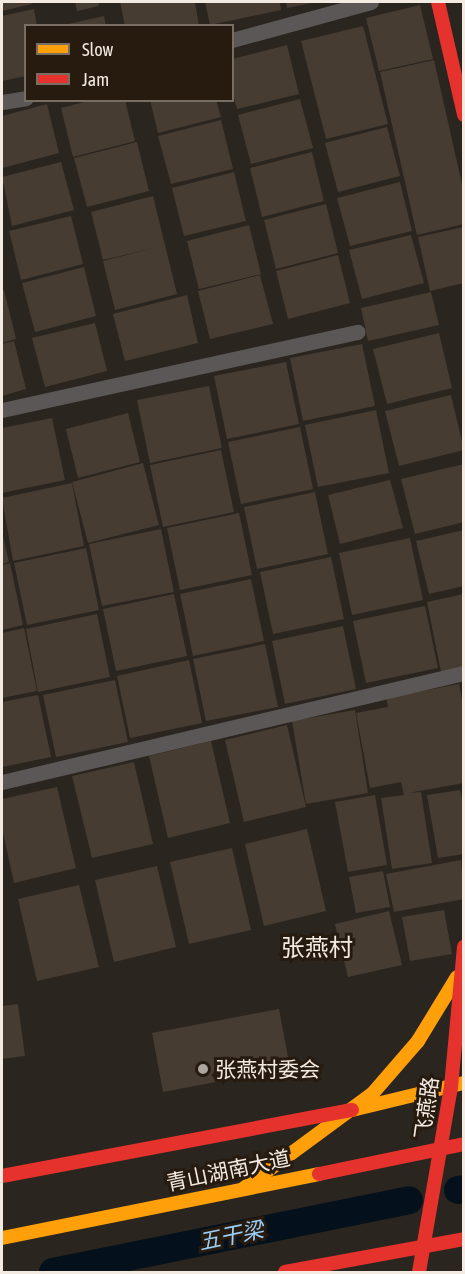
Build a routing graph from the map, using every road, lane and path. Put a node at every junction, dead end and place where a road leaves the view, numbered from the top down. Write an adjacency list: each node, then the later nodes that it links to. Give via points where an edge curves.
1 (371, 2): 3 (lane)
2 (438, 2): 6 (main road)
3 (234, 39)
4 (24, 98): 5 (lane)
5 (2, 102)
6 (464, 115)
7 (358, 332): 8 (lane)
8 (2, 410)
9 (464, 673): 10 (lane)
10 (2, 782)
11 (464, 947): 12 (main road, 飞燕路)
12 (462, 974): 13 (main road, 飞燕路); 14 (main road, via 418,1041 373,1093)
13 (457, 1085): 14 (main road); 16 (main road, 飞燕路)
14 (350, 1110): 17 (main road); 18 (main road)
15 (464, 1144): 16 (main road, 青山湖南大道)
16 (441, 1148): 18 (main road, 青山湖南大道); 21 (main road, 飞燕路)
17 (2, 1176)
18 (243, 1188): 19 (main road, 青山湖南大道)
19 (2, 1238)
20 (464, 1239): 21 (main road)
21 (425, 1247): 22 (main road); 23 (main road, 飞燕路)
22 (285, 1272)
23 (419, 1272)

